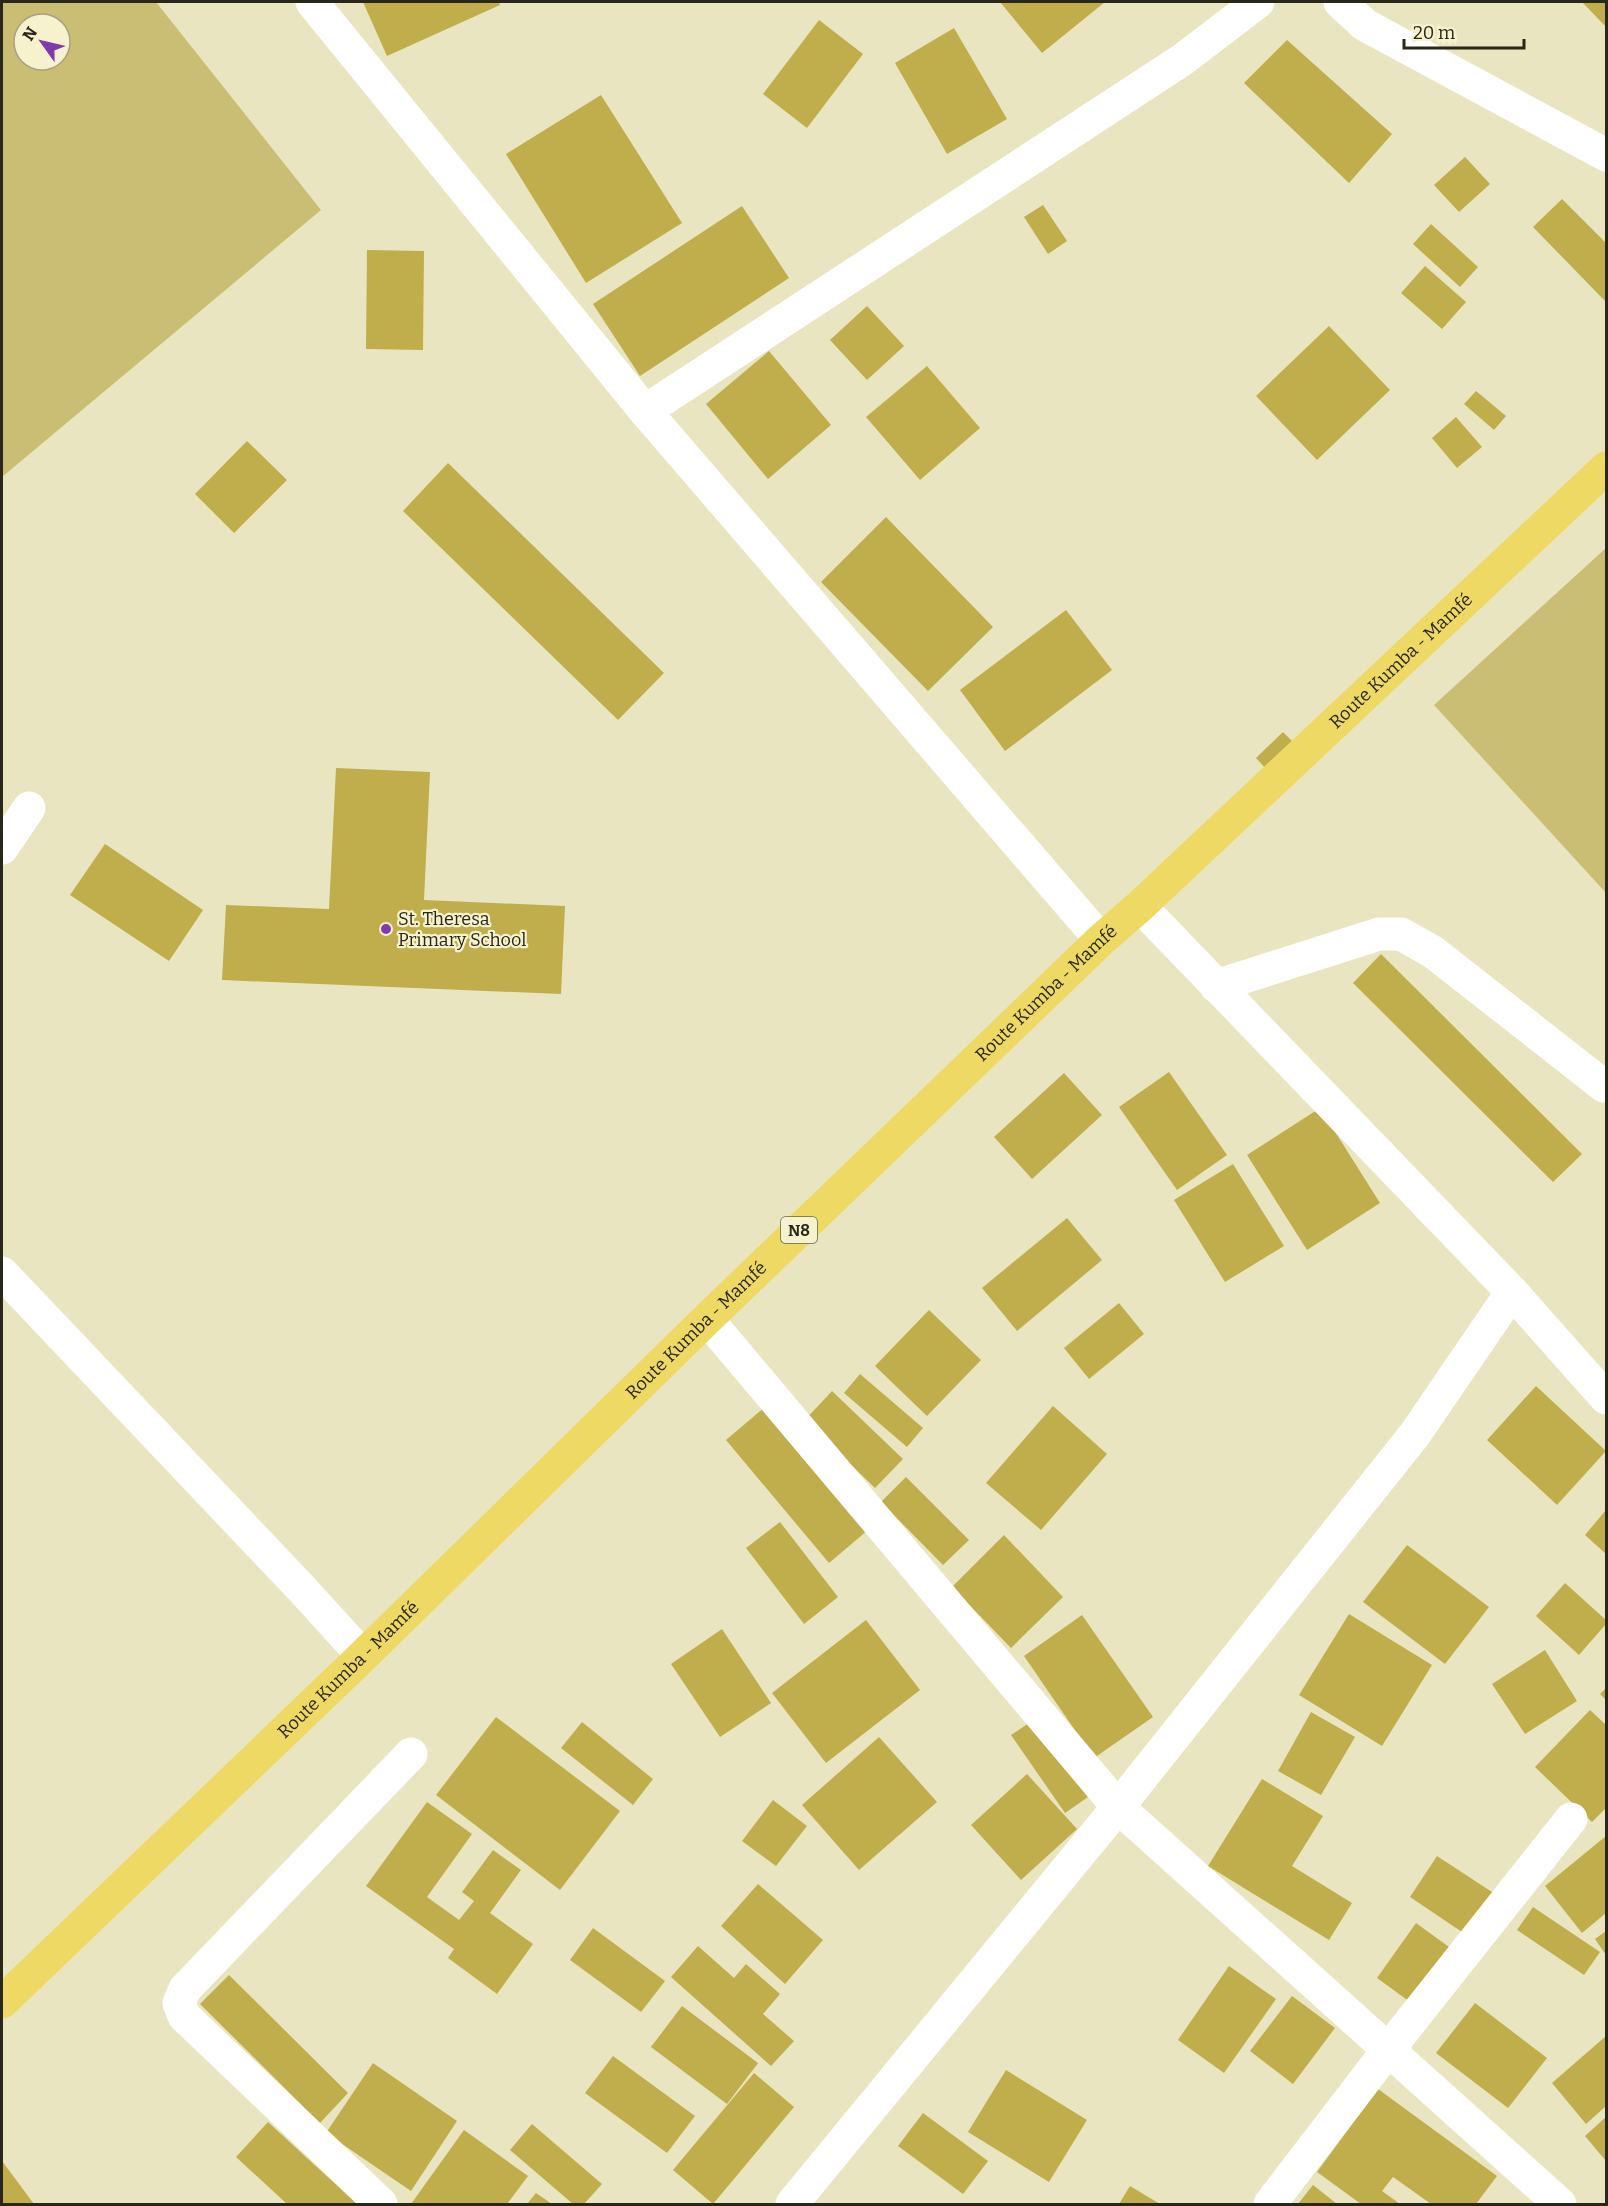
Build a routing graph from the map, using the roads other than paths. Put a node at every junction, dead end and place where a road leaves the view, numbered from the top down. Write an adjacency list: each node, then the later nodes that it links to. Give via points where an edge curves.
1 (312, 2): 5 (street)
2 (1258, 2): 5 (street, via 1182,60)
3 (1340, 2): 4 (street, via 1365,25)
4 (1606, 155)
5 (645, 411): 10 (street)
6 (1606, 468): 9 (highway, Route Kumba - Mamfé / N8)
7 (29, 808): 8 (street)
8 (2, 848)
9 (1140, 906): 10 (highway, Route Kumba - Mamfé / N8); 11 (street)
10 (1101, 940): 15 (highway, Route Kumba - Mamfé / N8)
11 (1216, 986): 12 (street, via 1379,934 1401,934 1433,952); 14 (street)
12 (1604, 1086)
13 (2, 1273): 17 (street)
14 (1512, 1292): 16 (street); 19 (street, via 1415,1434)
15 (707, 1319): 17 (highway, Route Kumba - Mamfé / N8); 19 (street)
16 (1606, 1398)
17 (363, 1656): 21 (highway, Route Kumba - Mamfé / N8)
18 (411, 1754): 23 (street, via 185,1989 179,2003 184,2016)
19 (1118, 1807): 22 (street); 24 (street)
20 (1571, 1819): 22 (street)
21 (2, 2002)
22 (1388, 2050): 25 (street); 26 (street)
23 (381, 2205)
24 (792, 2205)
25 (1270, 2205)
26 (1560, 2205)

